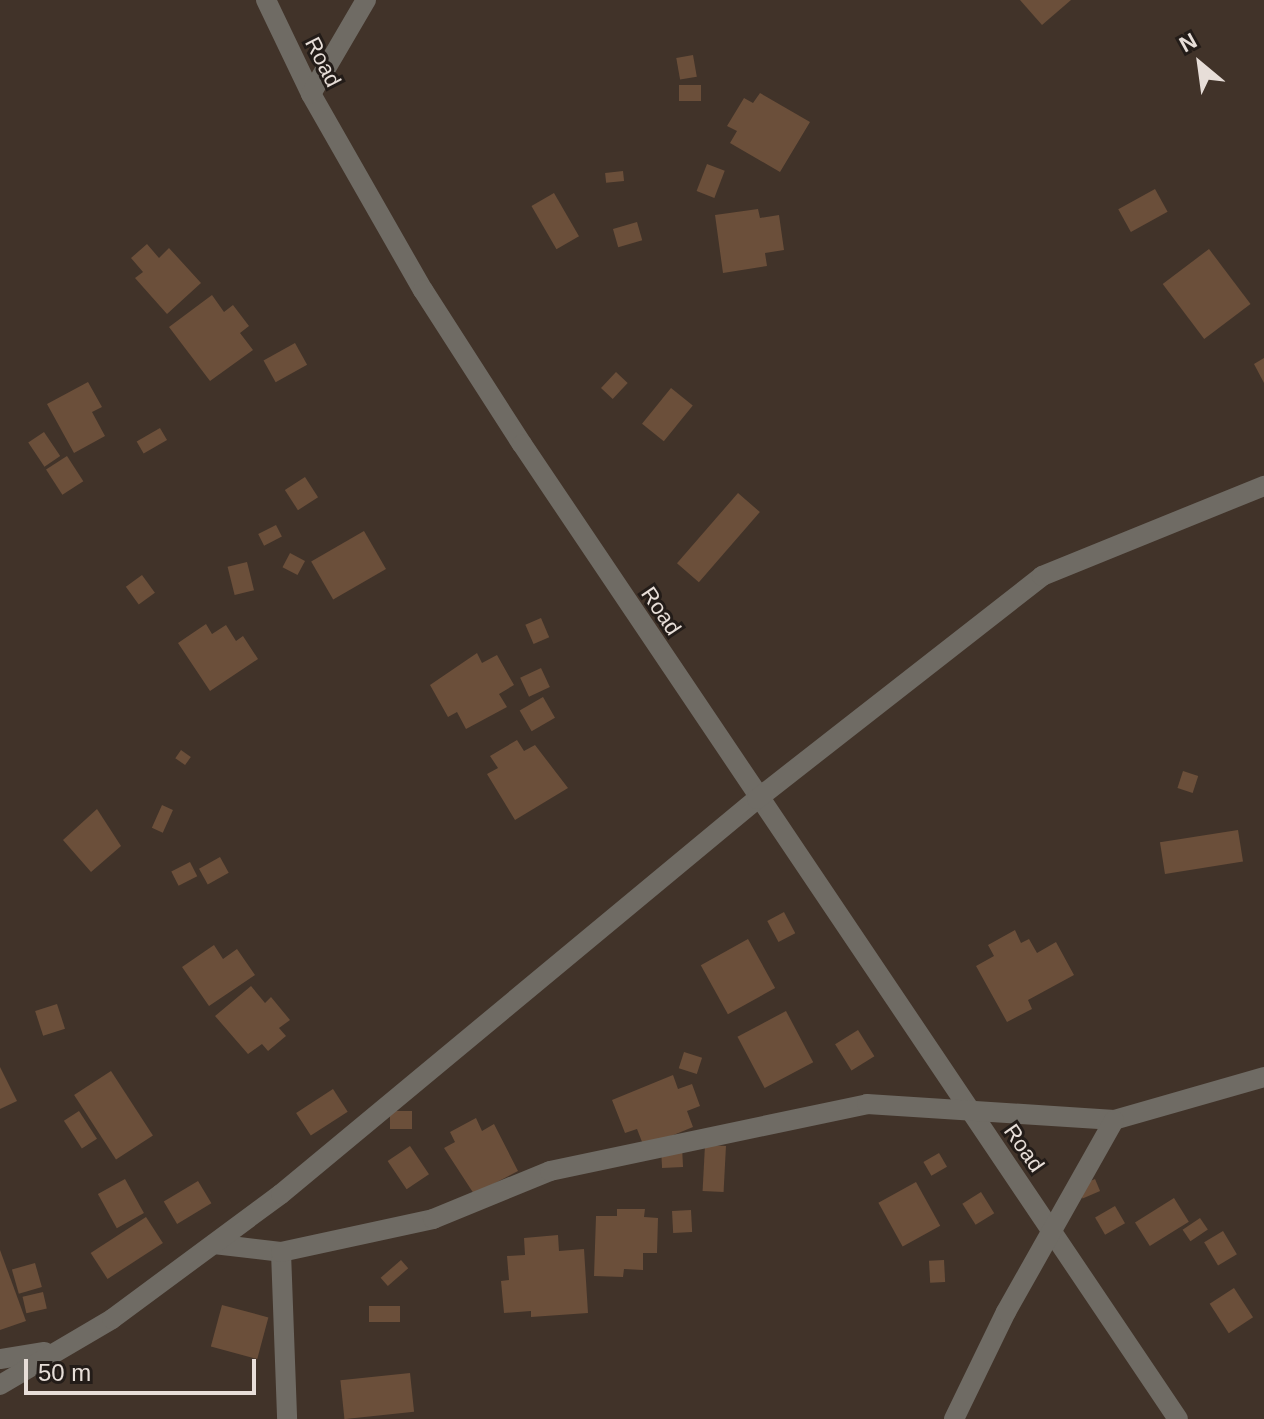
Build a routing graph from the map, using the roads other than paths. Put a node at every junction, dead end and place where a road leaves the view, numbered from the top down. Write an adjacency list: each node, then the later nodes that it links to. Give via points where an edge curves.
1 (266, 0): 3 (street, Road)
2 (366, 0): 3 (street)
3 (311, 94): 5 (street, Road, via 423,290)
4 (1264, 486): 5 (street, via 1042,576)
5 (757, 799): 7 (street, Road); 10 (street)
6 (1264, 1077): 8 (street)
7 (973, 1115): 8 (street); 9 (street, Road); 11 (street, via 867,1104 801,1122 684,1139 550,1171 433,1219)
8 (1114, 1120): 9 (street)
9 (1051, 1228): 16 (street); 17 (street, Road)
10 (214, 1244): 11 (street); 12 (street, via 112,1319)
11 (281, 1252): 15 (street)
12 (52, 1351): 13 (street); 14 (street)
13 (0, 1359)
14 (0, 1385)
15 (287, 1419)
16 (954, 1419)
17 (1178, 1419)

